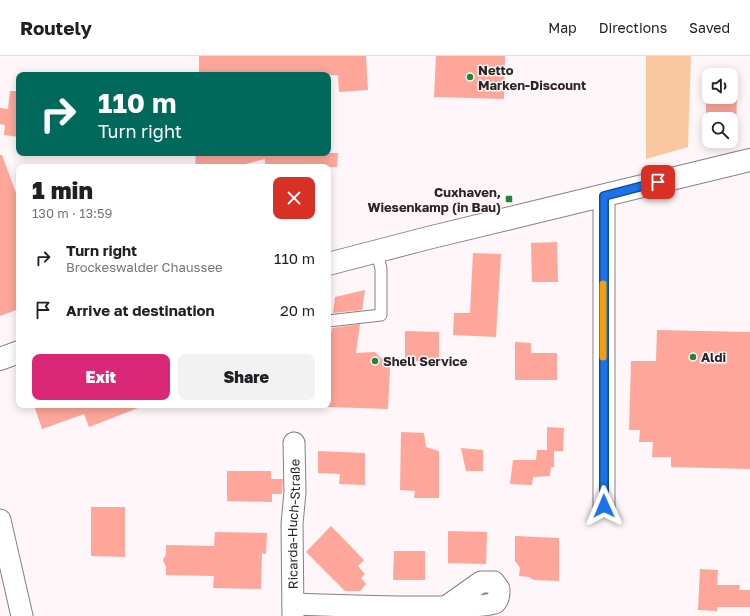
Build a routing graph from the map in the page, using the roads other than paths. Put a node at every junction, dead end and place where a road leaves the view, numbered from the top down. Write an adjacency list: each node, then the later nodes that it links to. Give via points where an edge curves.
1 (750, 160): 2 (street)
2 (604, 196): 3 (street); 9 (street)
3 (377, 251): 4 (street); 5 (lane, via 381,269 381,315)
4 (331, 263)
5 (331, 321)
6 (16, 353): 7 (street)
7 (0, 359)
8 (294, 444): 12 (street, Ricarda-Huch-Straße)
9 (604, 506)
10 (0, 520): 13 (street)
11 (447, 606): 12 (street, Ricarda-Huch-Straße)
12 (293, 610)
13 (22, 616)

